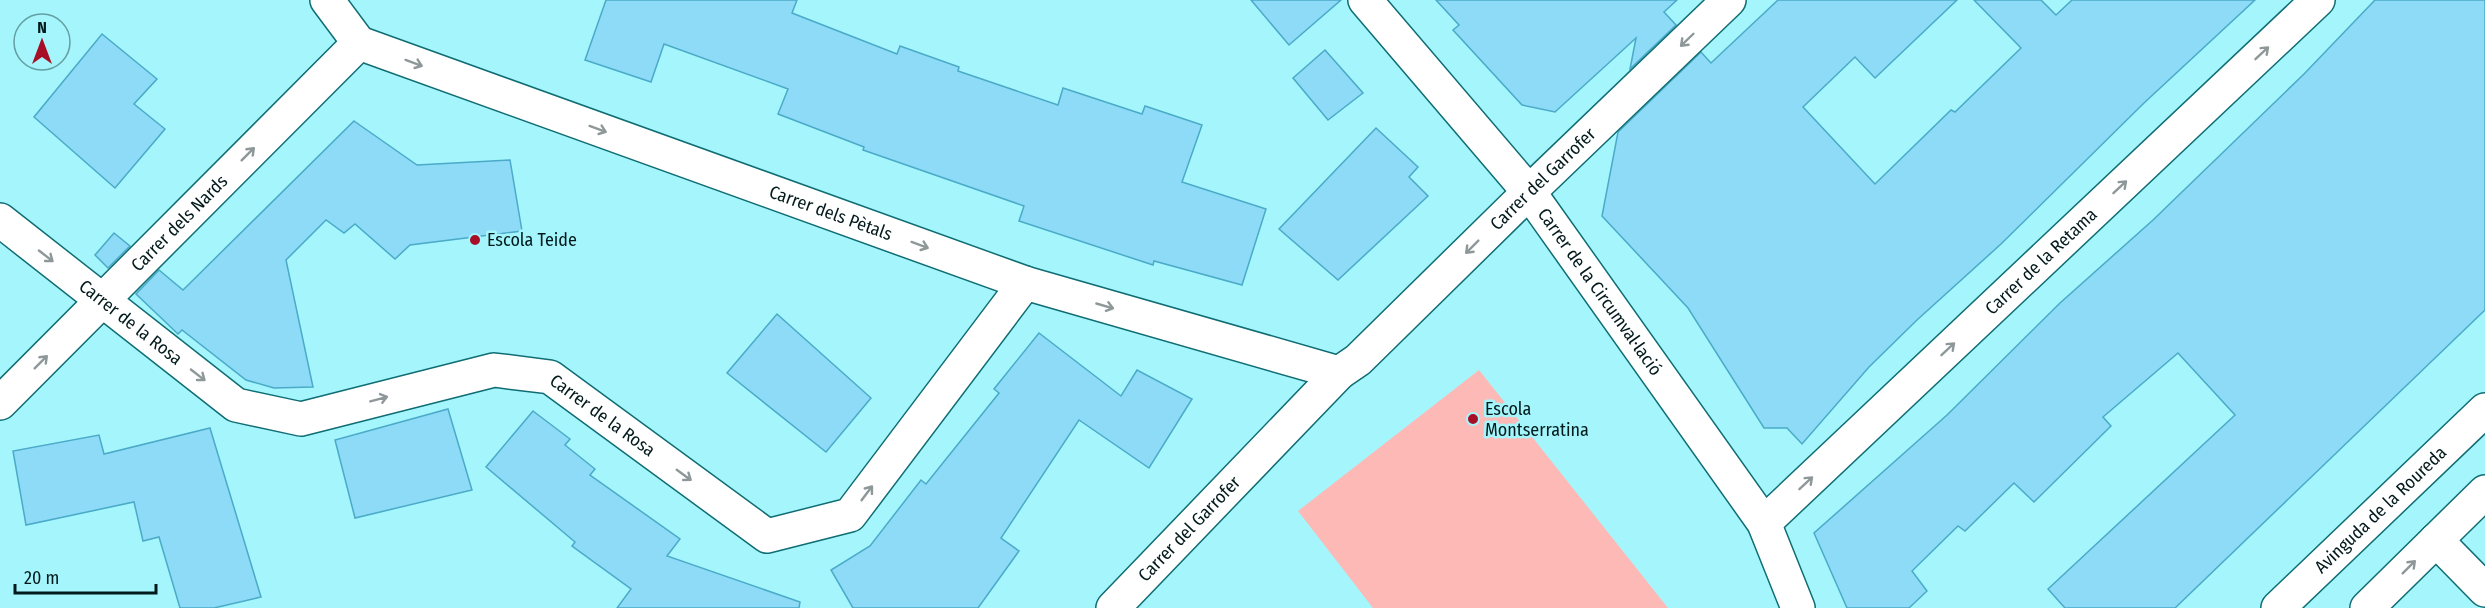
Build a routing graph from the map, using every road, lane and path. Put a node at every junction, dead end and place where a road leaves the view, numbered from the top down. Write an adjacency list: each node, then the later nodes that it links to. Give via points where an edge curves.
1 (327, 0): 5 (street)
2 (1365, 0): 6 (street, Carrer de la Circumval·lació)
3 (1729, 0): 6 (street, Carrer del Garrofer, one-way to 6)
4 (2318, 0): 14 (street, Carrer de la Retama, one-way to 4)
5 (359, 43): 8 (street, Carrer dels Pètals, one-way to 8); 9 (street, Carrer dels Nards, one-way to 5)
6 (1529, 192): 10 (street, Carrer del Garrofer, one-way to 10); 14 (street, Carrer de la Circumval·lació)
7 (0, 220): 9 (street, Carrer de la Rosa, one-way to 9)
8 (1025, 283): 9 (street, Carrer de la Rosa, one-way to 8, via 236,405 301,420 494,369 550,376 767,536 850,515); 10 (street, Carrer dels Pètals, one-way to 10)
9 (103, 299): 11 (street, Carrer dels Nards, one-way to 9)
10 (1348, 366): 17 (street, Carrer del Garrofer)
11 (0, 403)
12 (2485, 410): 19 (street, Avinguda de la Roureda)
13 (2485, 492): 15 (street)
14 (1764, 523): 18 (street, Carrer de la Circumval·lació)
15 (2436, 540): 16 (street); 20 (street, one-way to 15)
16 (2485, 590)
17 (1113, 608)
18 (1798, 608)
19 (2278, 608)
20 (2367, 608)

